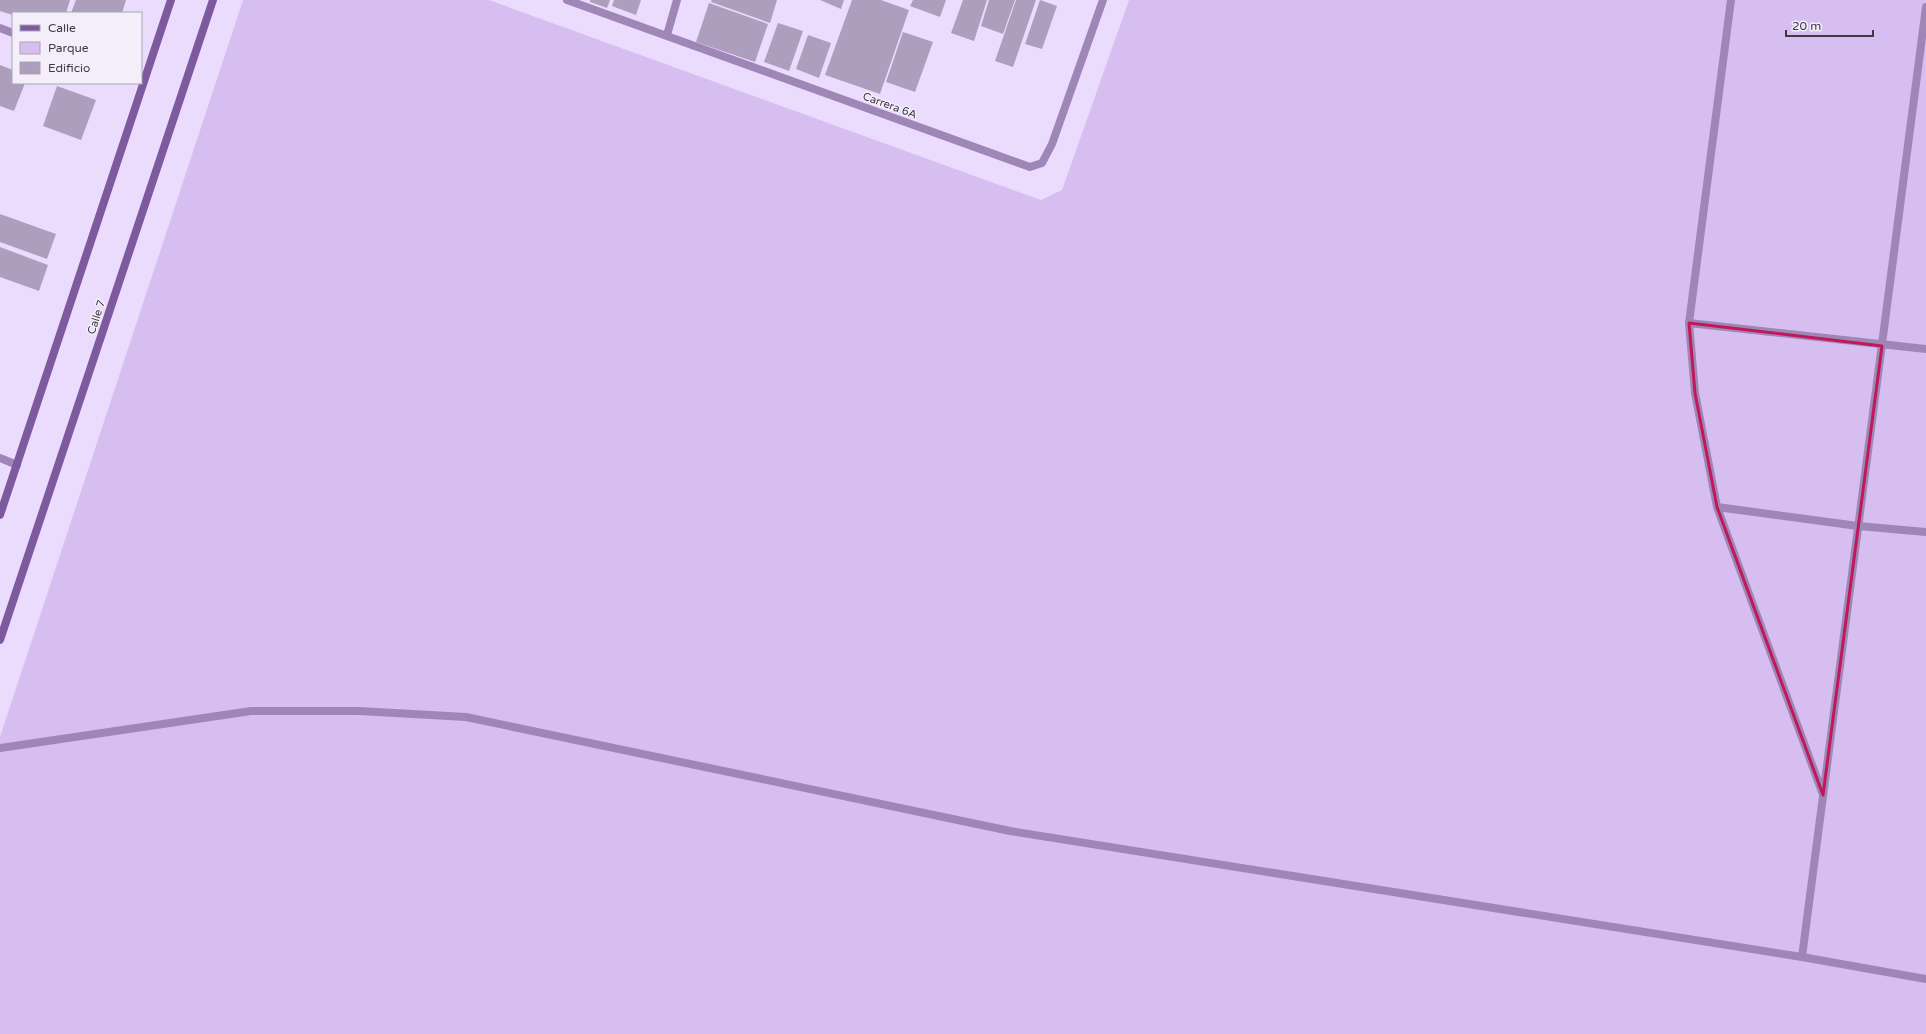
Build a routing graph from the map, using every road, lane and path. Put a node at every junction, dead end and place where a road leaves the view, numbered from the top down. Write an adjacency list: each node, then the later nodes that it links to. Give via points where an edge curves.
1 (171, 0): 11 (main road)
2 (213, 0): 21 (main road, Calle 7)
3 (567, 0): 10 (street, Carrera 6A)
4 (677, 0): 10 (street)
5 (1103, 0): 10 (street, Carrera 6A, via 1052,144 1042,163 1030,167)
6 (1731, 0): 12 (street)
7 (1926, 7): 13 (street)
8 (0, 28): 9 (street)
9 (12, 33)
10 (667, 35)
11 (142, 84): 16 (main road)
12 (1689, 323): 13 (street); 17 (street, via 1695,393)
13 (1882, 346): 14 (street); 19 (street)
14 (1926, 349)
15 (0, 458): 16 (street)
16 (17, 465): 18 (main road)
17 (1717, 507): 19 (street); 23 (street)
18 (0, 515)
19 (1858, 526): 20 (street); 23 (street)
20 (1926, 532)
21 (0, 640)
22 (0, 748): 24 (street, via 251,711 359,712 466,717 1010,831)
23 (1823, 795): 24 (street)
24 (1802, 957): 25 (street)
25 (1926, 979)

